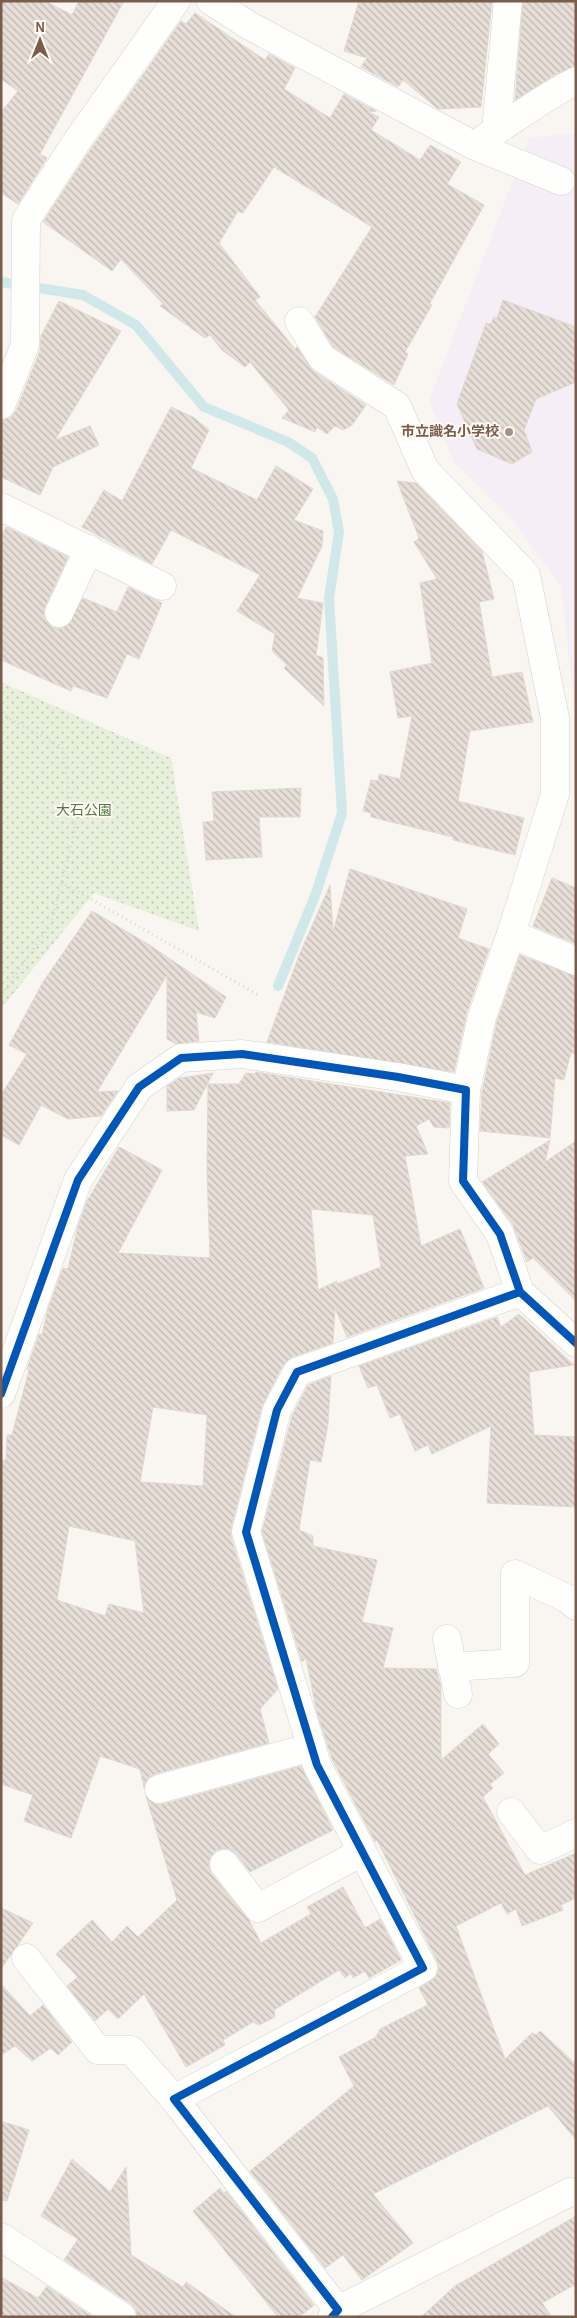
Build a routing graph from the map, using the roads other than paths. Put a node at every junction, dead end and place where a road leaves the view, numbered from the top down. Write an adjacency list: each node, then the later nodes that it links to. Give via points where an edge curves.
1 (176, 1): 9 (street, via 75,144 26,220 24,345)
2 (211, 1): 6 (street, via 250,26)
3 (508, 1): 5 (street)
4 (576, 81): 5 (street)
5 (496, 131): 6 (street)
6 (473, 145): 7 (street)
7 (561, 181)
8 (299, 321): 14 (street, via 322,358 397,406 425,470 526,576 555,718 555,794)
9 (1, 404)
10 (1, 507): 11 (street)
11 (89, 549): 12 (street); 13 (street)
12 (162, 586)
13 (60, 613)
14 (511, 934): 15 (street); 16 (street, via 482,1017)
15 (576, 961)
16 (466, 1090): 17 (street, via 463,1181 500,1234); 19 (street, via 242,1054 181,1058 139,1087 78,1180)
17 (520, 1292): 18 (street); 24 (street, via 297,1372 277,1410 246,1532)
18 (576, 1343)
19 (1, 1394)
20 (576, 1606): 22 (street, via 515,1574 515,1663)
21 (447, 1639): 22 (street)
22 (452, 1667): 23 (street)
23 (458, 1694)
24 (312, 1747): 25 (street); 28 (street)
25 (159, 1789)
26 (511, 1812): 27 (street, via 540,1850)
27 (576, 1834)
28 (362, 1852): 29 (street, via 258,1908); 31 (street, via 423,1968)
29 (224, 1864)
30 (26, 1958): 31 (street, via 98,2050 131,2050)
31 (174, 2099): 34 (street)
32 (570, 2192): 34 (street)
33 (1, 2237): 35 (street)
34 (335, 2313)
35 (122, 2317)

